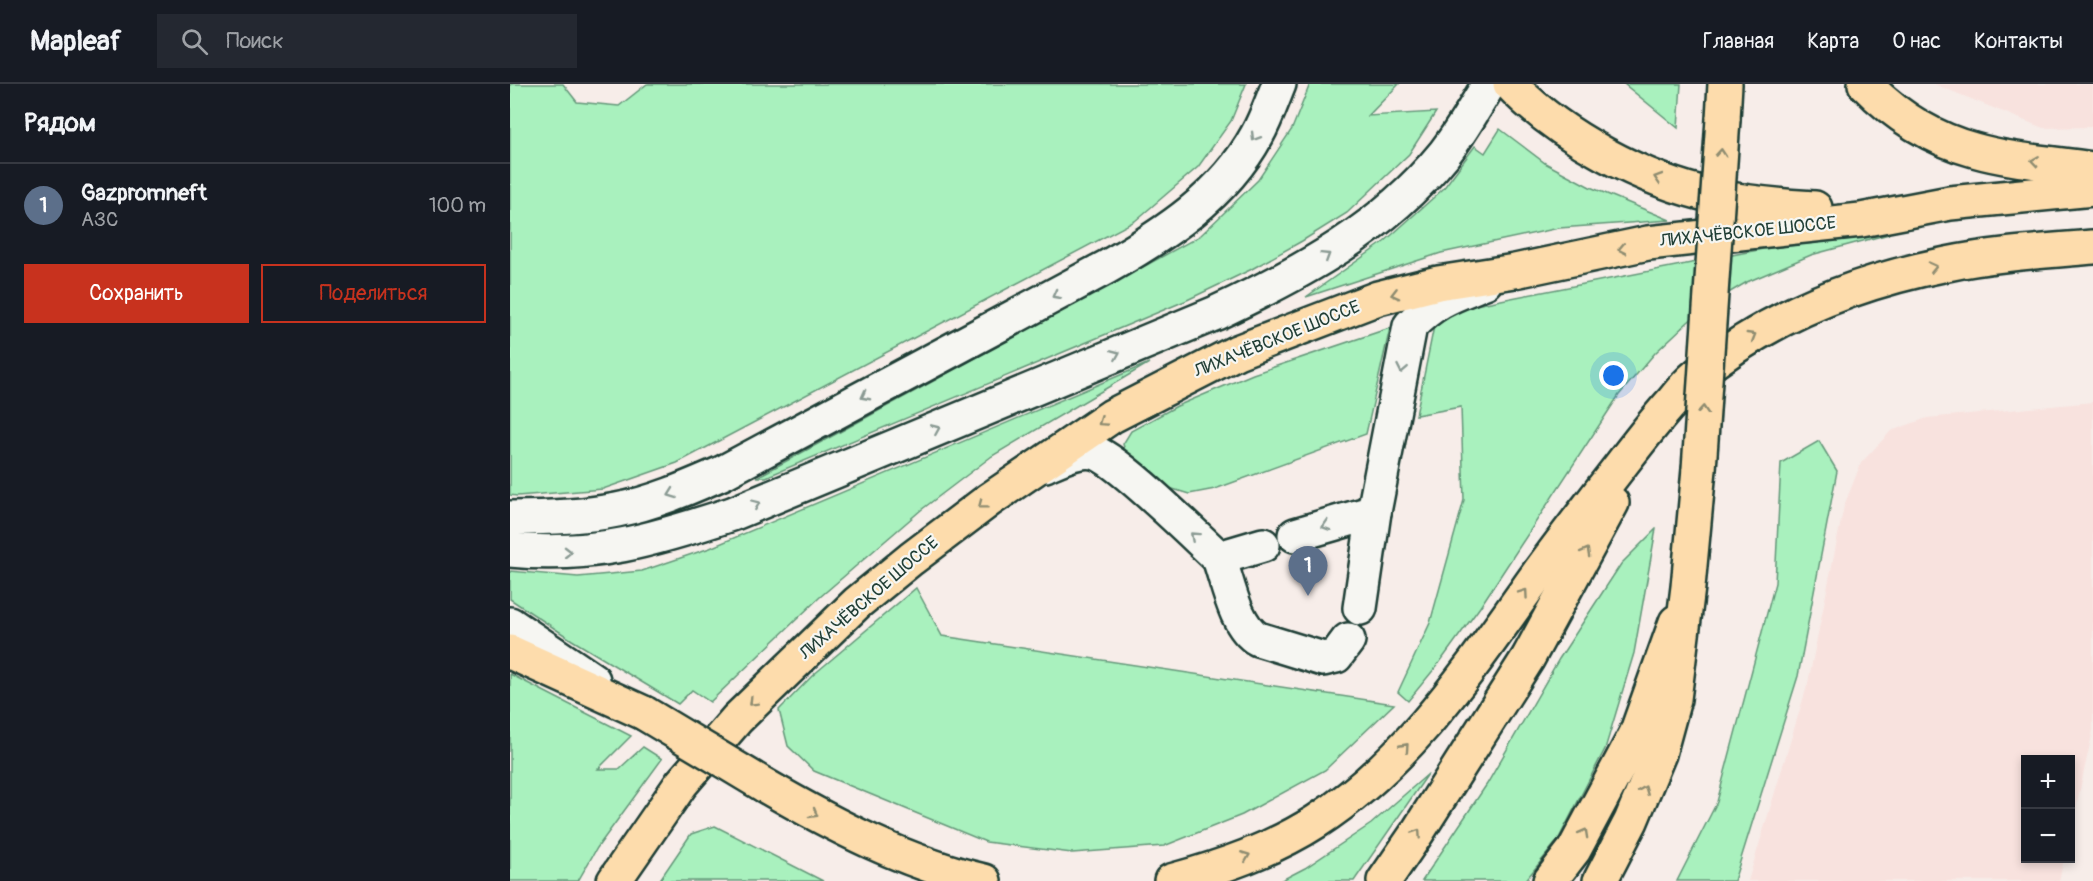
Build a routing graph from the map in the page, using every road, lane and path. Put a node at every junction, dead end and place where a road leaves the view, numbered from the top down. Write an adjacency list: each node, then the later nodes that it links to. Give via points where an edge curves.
1 (1279, 84): 14 (street, one-way to 14, via 1257,135 1227,177 1193,212 1107,267 722,473 672,495 616,510 553,518)
2 (1489, 84): 17 (street, one-way to 2, via 582,552 673,534 1216,313 1275,285 1326,257 1391,209 1444,153)
3 (1510, 84): 8 (main road, one-way to 3, via 1821,208 1713,196 1644,174 1577,137 1529,103)
4 (1725, 84): 19 (main road, one-way to 4, bridge)
5 (1865, 84): 6 (main road, one-way to 5, via 1975,151 1956,144 1907,119)
6 (2093, 169)
7 (2093, 189): 8 (main road, ЛИХАЧЁВСКОЕ ШОССЕ)
8 (1950, 204): 10 (main road, ЛИХАЧЁВСКОЕ ШОССЕ, one-way to 10, via 1861,220 1648,243)
9 (2093, 247): 11 (main road, one-way to 9, via 1694,377 1739,343 1838,294 1887,277 1949,263)
10 (1515, 271): 12 (main road, ЛИХАЧЁВСКОЕ ШОССЕ, one-way to 12, via 1378,298 1237,352 1112,416); 13 (street, one-way to 13, via 1443,299 1410,326)
11 (1660, 414): 27 (main road, one-way to 11, via 1270,847 1317,821 1395,759 1439,710); 28 (main road, one-way to 11, via 1528,658)
12 (1030, 471): 18 (street, one-way to 12, via 1114,463 1093,452 1071,454); 25 (main road, ЛИХАЧЁВСКОЕ ШОССЕ, one-way to 25, via 857,603 753,702 681,784)
13 (1374, 512): 15 (street, one-way to 15); 20 (street)
14 (510, 518)
15 (1295, 535)
16 (1263, 545): 18 (street)
17 (510, 550)
18 (1219, 558): 22 (street, via 1248,633 1323,659 1336,656)
19 (1688, 587): 29 (main road, one-way to 19, via 1574,850 1636,734); 30 (main road, one-way to 19, via 1659,754 1674,699)
20 (1360, 608)
21 (510, 624): 24 (street)
22 (1348, 640)
23 (510, 652): 24 (main road)
24 (641, 712): 26 (main road, one-way to 26, bridge, via 828,822 892,851)
25 (614, 881)
26 (984, 881)
27 (1171, 881)
28 (1384, 881)
29 (1550, 881)
30 (1600, 881)

